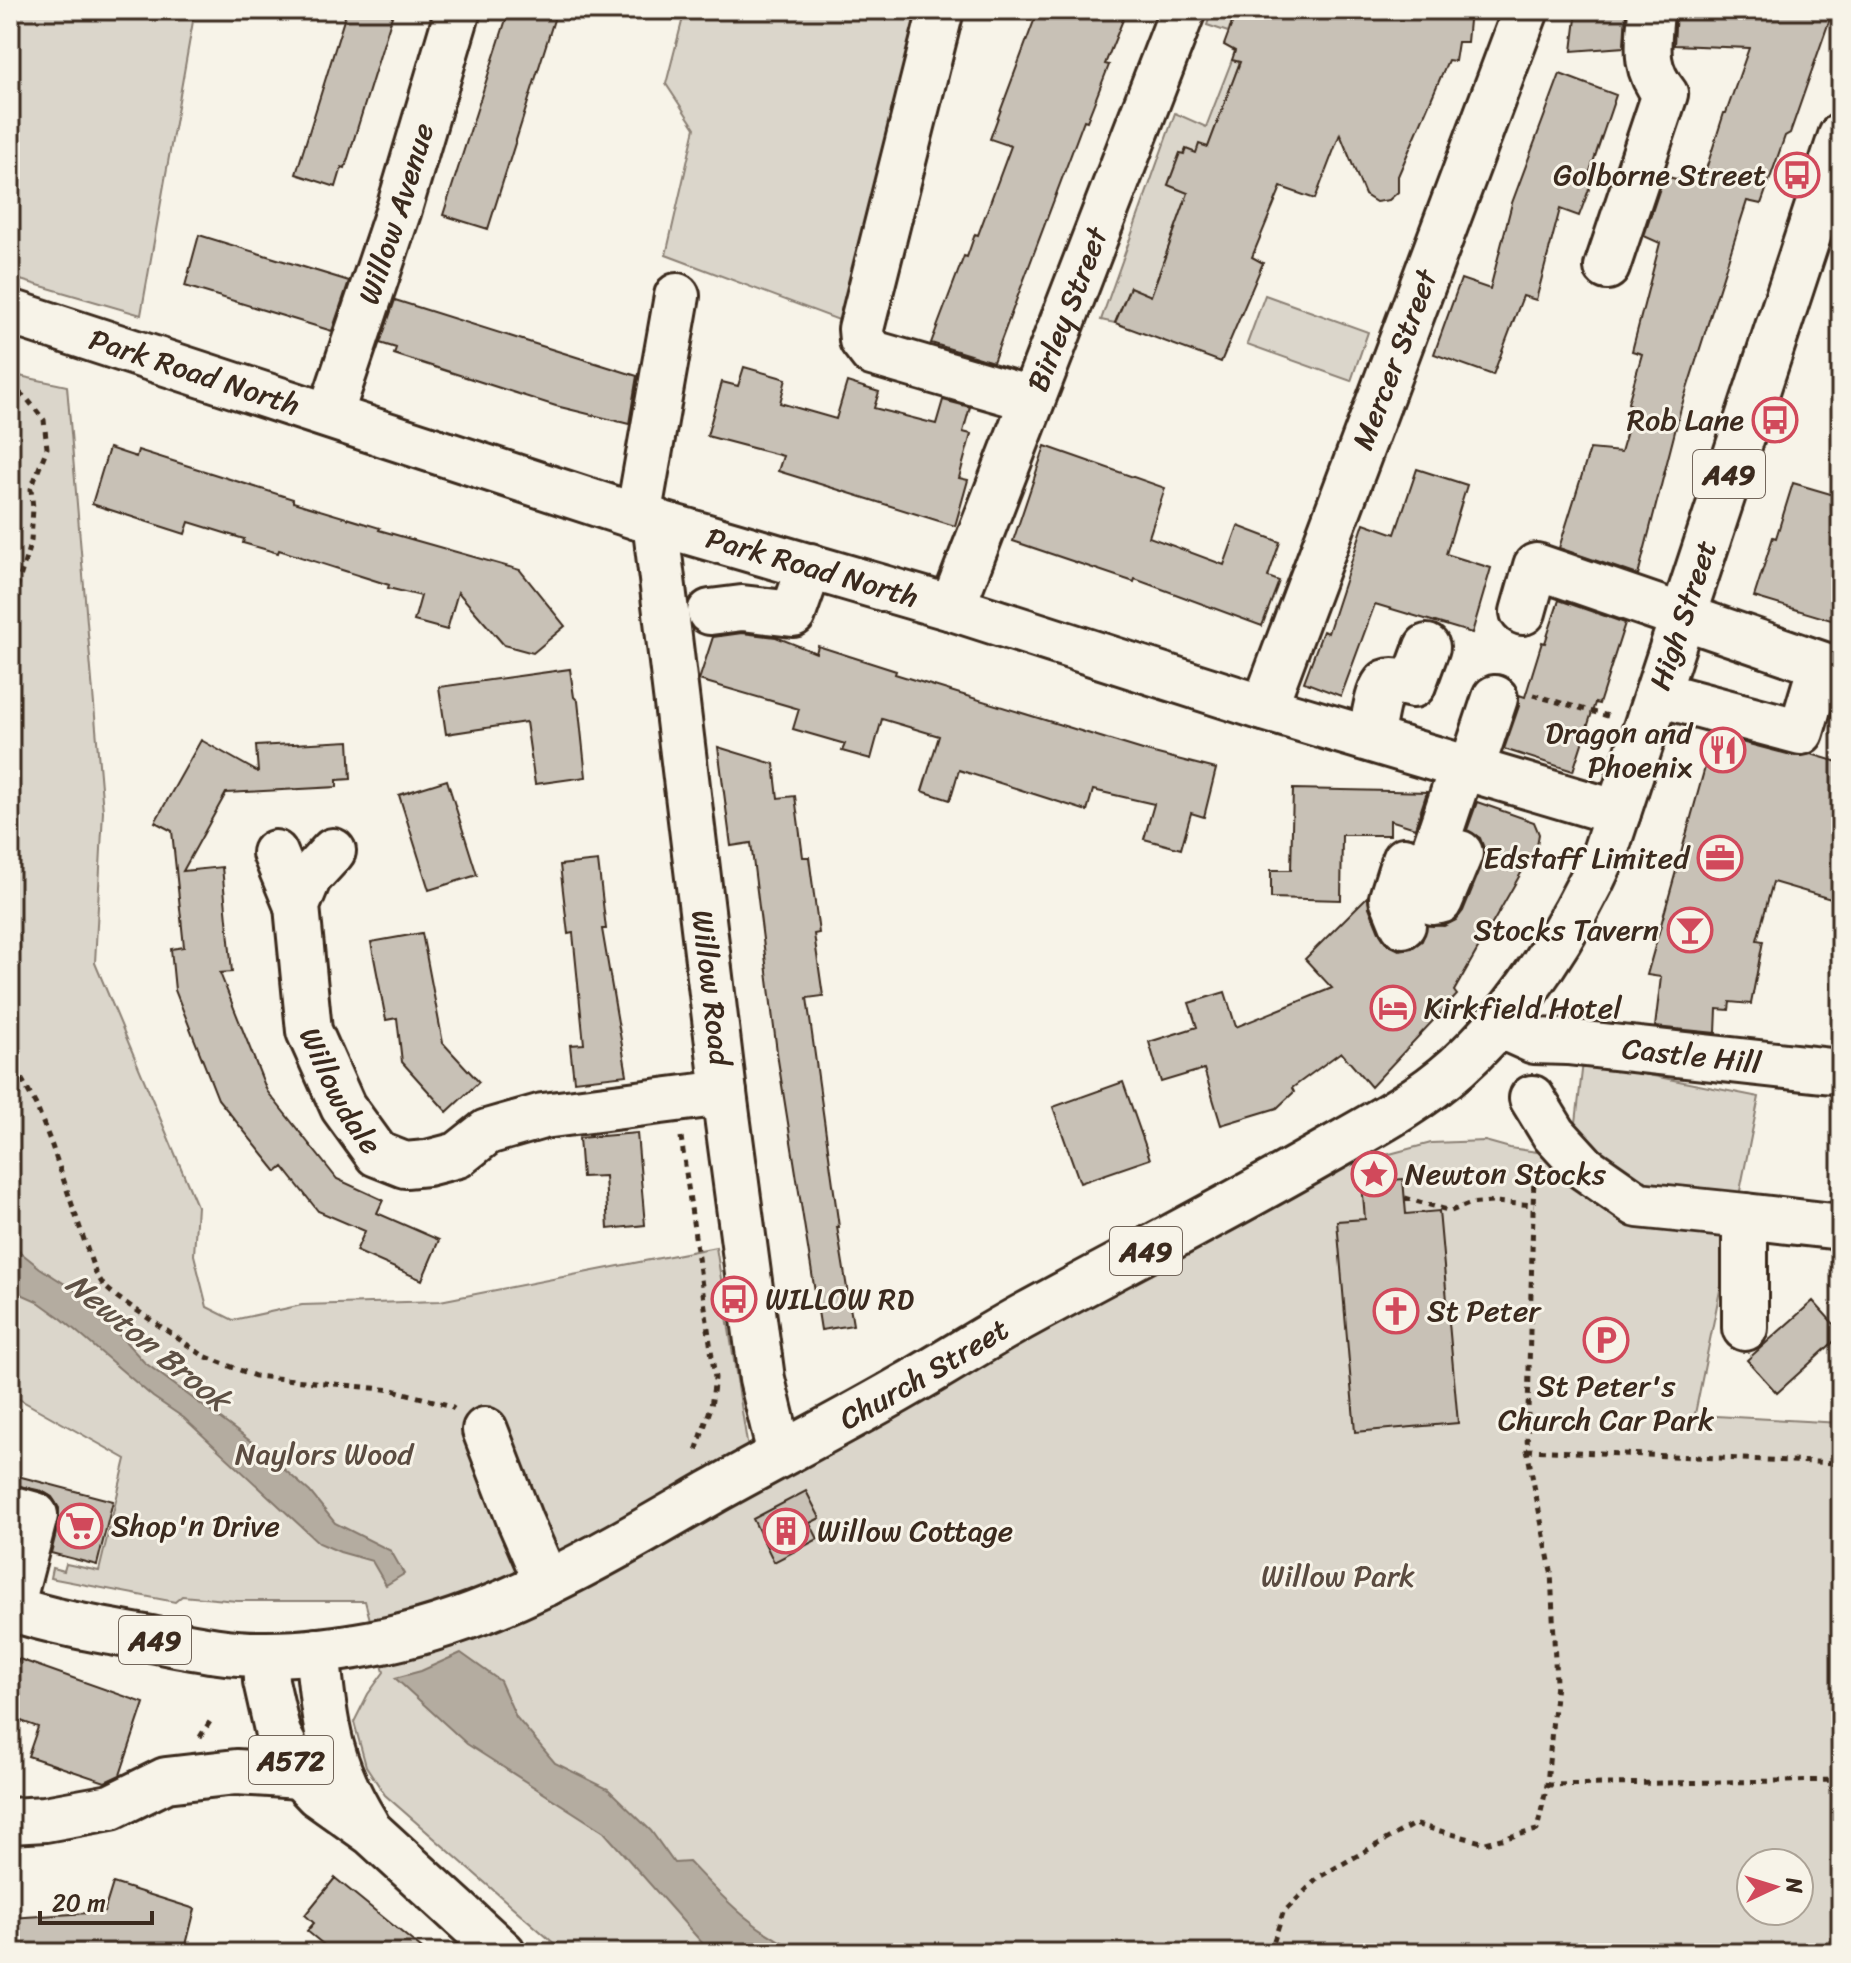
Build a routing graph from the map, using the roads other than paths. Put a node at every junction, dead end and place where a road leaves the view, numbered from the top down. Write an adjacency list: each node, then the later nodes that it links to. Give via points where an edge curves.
1 (458, 10): 11 (street, Willow Avenue)
2 (941, 10): 10 (street, via 862,340 872,353)
3 (1183, 10): 10 (street, Birley Street)
4 (1526, 10): 22 (street, Mercer Street)
5 (1651, 10): 7 (street, via 1647,54 1653,79 1665,94)
6 (1841, 136): 17 (street, High Street / A49)
7 (1607, 267)
8 (677, 296): 12 (street, Willow Road)
9 (10, 312): 11 (street, Park Road North)
10 (1031, 399): 14 (street, Birley Street)
11 (330, 415): 12 (street, Park Road North)
12 (646, 519): 13 (street, Park Road North); 33 (street, Willow Road)
13 (810, 566): 14 (street, Park Road North); 15 (street, via 793,614 742,608)
14 (952, 608): 22 (street, Park Road North)
15 (710, 612)
16 (1523, 612): 17 (street, via 1536,566)
17 (1682, 615): 19 (street); 20 (street, High Street / A49)
18 (1427, 647): 23 (street, via 1413,685 1387,682 1380,690)
19 (1831, 668): 20 (street, via 1801,732)
20 (1658, 694): 25 (street, High Street / A49)
21 (1495, 698): 24 (street)
22 (1264, 708): 23 (street, Park Road North)
23 (1370, 739): 24 (street, Park Road North)
24 (1454, 765): 25 (street, Park Road North); 28 (street, via 1422,886 1424,896 1440,901); 30 (street, via 1425,792 1392,898)
25 (1618, 813): 31 (street, High Street / A49, via 1586,893 1526,988)
26 (333, 851): 29 (street, via 309,877)
27 (275, 853): 29 (street, Willowdale)
28 (1460, 853)
29 (297, 906): 33 (street, Willowdale, via 309,1031 343,1107 377,1154 405,1165 427,1163 458,1155 487,1132 543,1116)
30 (1403, 925)
31 (1515, 1033): 32 (street, Castle Hill); 34 (street); 40 (street, Church Street / A49, via 1479,1046 1403,1108)
32 (1841, 1072)
33 (724, 1093): 40 (street, Willow Road, via 762,1379)
34 (1532, 1098): 35 (street); 36 (street, via 1554,1134 1585,1168 1638,1205)
35 (1533, 1150)
36 (1745, 1216): 37 (street); 38 (street)
37 (1841, 1227)
38 (1745, 1328)
39 (485, 1430): 42 (street)
40 (780, 1454): 42 (street, Church Street / A49)
41 (10, 1508): 43 (street, via 35,1515)
42 (547, 1583): 44 (street, Church Street / A49, via 393,1639)
43 (11, 1608): 45 (street, A49, via 110,1632)
44 (317, 1651): 45 (street, A49); 48 (street, A572, via 332,1754 346,1791)
45 (265, 1654): 46 (street, A572, via 278,1734)
46 (300, 1776): 47 (street, via 236,1772 166,1780 111,1807); 48 (street, A572)
47 (10, 1821)
48 (372, 1833): 49 (street, A572)
49 (503, 1953)

